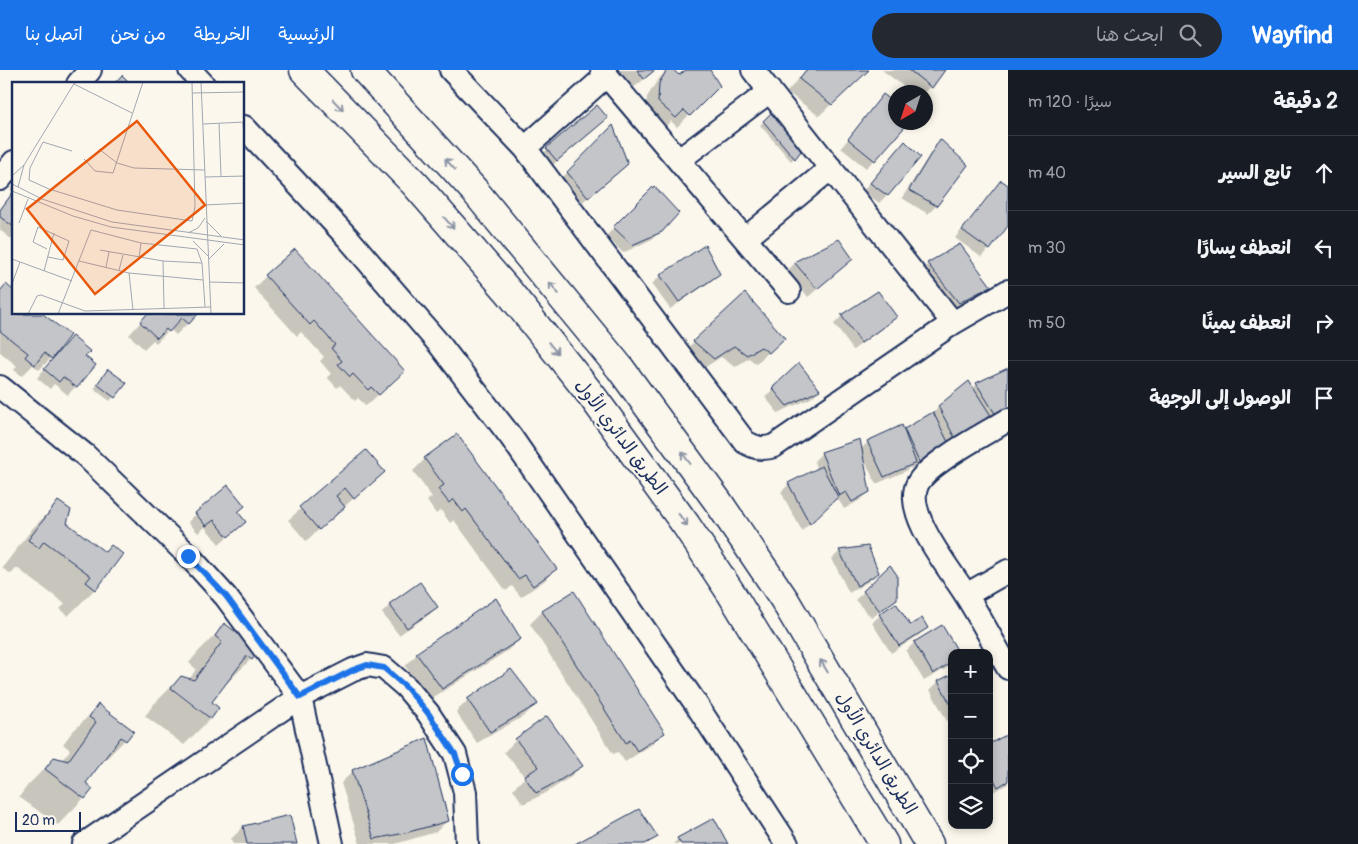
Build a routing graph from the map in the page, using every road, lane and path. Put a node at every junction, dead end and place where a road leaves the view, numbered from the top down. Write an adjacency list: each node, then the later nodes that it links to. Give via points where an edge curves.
1 (90, 70): 8 (street)
2 (190, 70): 9 (street)
3 (304, 70): 31 (main road, الطريق الدائري الأول, one-way to 31, via 415,184 509,292 598,404 716,570)
4 (364, 70): 32 (main road, الطريق الدائري الأول, one-way to 4, via 784,599 720,503 620,368 474,190)
5 (451, 70): 12 (street)
6 (754, 70): 10 (street)
7 (605, 73): 12 (street); 13 (street)
8 (80, 82)
9 (201, 82)
10 (770, 91): 13 (street); 15 (street)
11 (245, 128): 30 (street, via 360,252 440,345 511,437 694,701)
12 (525, 148): 20 (street, via 746,442 757,448 774,446)
13 (679, 160): 17 (street)
14 (12, 164): 16 (street)
15 (831, 168): 17 (street); 20 (street)
16 (0, 179)
17 (745, 239): 18 (street)
18 (789, 291)
19 (1008, 291): 20 (street)
20 (953, 323)
21 (0, 387): 26 (street, via 85,455 188,556 226,596)
22 (1008, 420): 24 (street, via 933,467 919,483 914,495 921,521)
23 (1008, 571): 24 (street)
24 (966, 595): 25 (street)
25 (1008, 668)
26 (300, 697): 27 (street); 28 (street); 29 (street, via 367,665 384,668 406,687 455,754 465,792)
27 (84, 844)
28 (332, 844)
29 (467, 844)
30 (787, 844)
31 (884, 844)
32 (929, 844)

